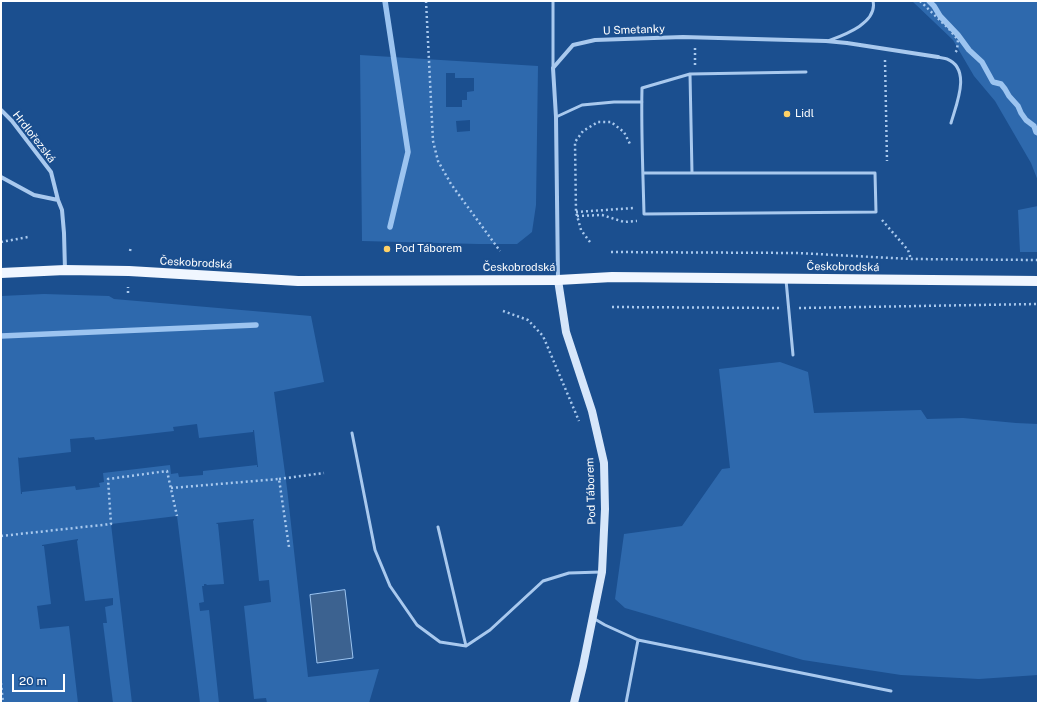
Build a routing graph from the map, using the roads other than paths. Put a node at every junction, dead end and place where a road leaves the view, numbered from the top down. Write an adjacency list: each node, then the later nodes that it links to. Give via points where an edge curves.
1 (554, 1): 5 (lane)
2 (873, 1): 3 (lane, via 868,20 851,31)
3 (826, 41): 4 (street, U Smetanky); 5 (street, U Smetanky, via 694,38 596,40 573,45)
4 (938, 57): 11 (lane, via 948,60 957,67 961,76 961,87)
5 (554, 68): 10 (street)
6 (806, 72): 7 (lane)
7 (690, 74): 8 (lane, via 642,88); 13 (lane)
8 (642, 102): 10 (lane, via 582,105); 12 (lane)
9 (1, 110): 15 (street, Hrdlořezská, via 51,172)
10 (556, 117): 19 (street)
11 (951, 123)
12 (643, 173): 13 (lane); 13 (lane, via 644,214 876,212 875,173)
13 (692, 173)
14 (1, 177): 15 (street, via 34,195)
15 (58, 200): 16 (street, Hrdlořezská, via 62,210)
16 (65, 270): 17 (main road, Českobrodská); 19 (main road, Českobrodská, via 129,271 298,281)
17 (1, 273)
18 (786, 279): 19 (main road, Českobrodská); 20 (main road, Českobrodská); 21 (lane)
19 (558, 280): 24 (main road, Pod Táborem, via 566,332 592,411 604,463)
20 (1038, 281)
21 (793, 356)
22 (352, 434): 27 (lane, via 376,550 390,586 416,625 440,642)
23 (438, 527): 27 (lane)
24 (602, 572): 25 (main road, Pod Táborem); 27 (lane, via 569,572 543,581 490,630)
25 (593, 618): 26 (lane); 29 (main road, Pod Táborem)
26 (638, 640): 28 (lane); 30 (lane)
27 (466, 646)
28 (891, 691)
29 (574, 703)
30 (626, 703)

